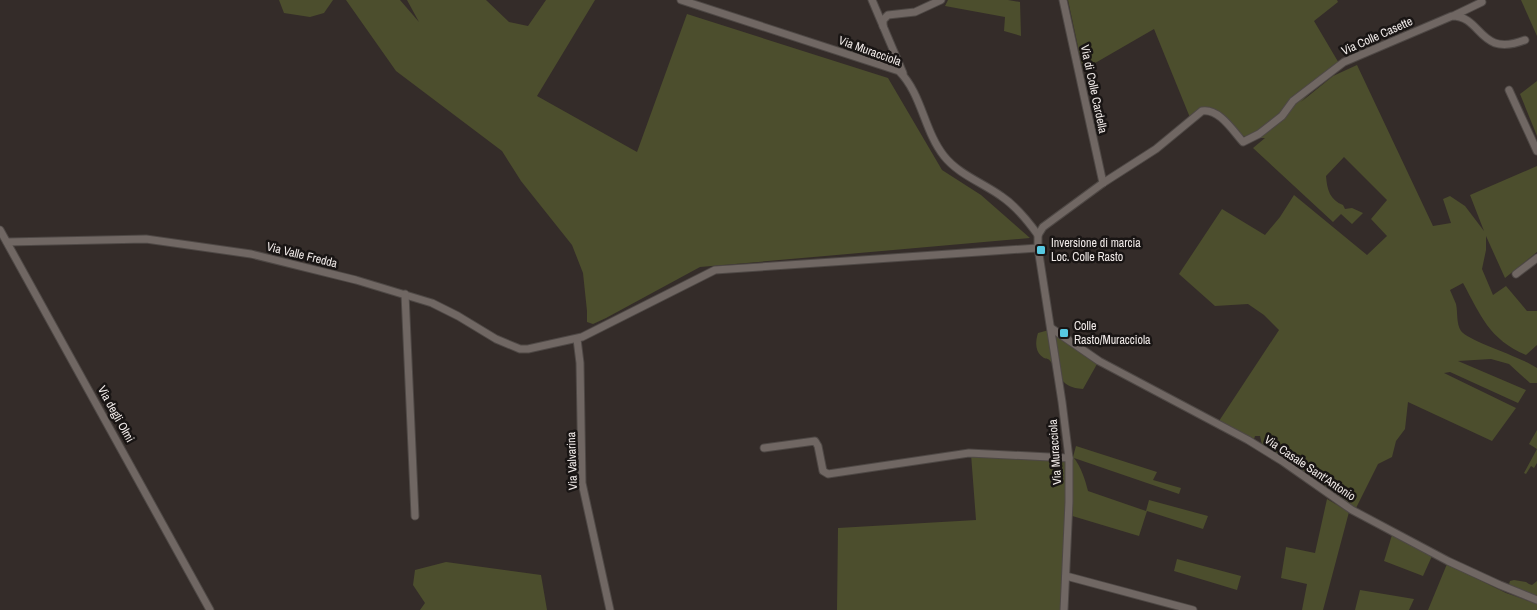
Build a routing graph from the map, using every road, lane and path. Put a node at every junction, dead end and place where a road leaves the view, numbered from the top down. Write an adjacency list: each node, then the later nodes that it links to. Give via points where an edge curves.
1 (681, 0): 9 (street, Via Muracciola, via 893,68)
2 (872, 0): 7 (street)
3 (940, 0): 7 (street, via 915,12 888,15)
4 (1063, 0): 12 (street, Via di Colle Cardella)
5 (1481, 0): 6 (street, Via Colle Casette)
6 (1452, 16): 8 (street, via 1470,21 1491,42 1514,45); 12 (street, Via Colle Casette, via 1344,62 1293,101 1282,116 1243,142 1217,114 1202,111 1156,149)
7 (883, 26): 9 (street)
8 (1525, 40)
9 (904, 76): 14 (street, Via Muracciola, via 944,156 1012,205)
10 (1509, 90): 11 (street)
11 (1537, 151)
12 (1104, 183): 14 (street, via 1043,227)
13 (0, 230): 15 (street, Via degli Olmi)
14 (1038, 235): 16 (street, Via Muracciola)
15 (7, 242): 19 (street, Via Valle Fredda, via 131,238 177,242 276,260); 27 (street, Via degli Olmi)
16 (1038, 248): 20 (street, Via Muracciola); 21 (street, Via Valle Fredda, via 715,270)
17 (1537, 258): 18 (street)
18 (1516, 274)
19 (405, 294): 21 (street, Via Valle Fredda, via 441,307 492,337 520,349); 24 (street)
20 (1051, 328): 23 (street, Via Muracciola); 26 (street, Via Casale Sant'Antonio, via 1099,361 1282,460 1352,510 1448,561)
21 (577, 339): 28 (street, Via Valvarina, via 582,483)
22 (764, 448): 23 (street, via 814,441 823,471 830,474 969,453)
23 (1069, 458): 25 (street, Via Muracciola)
24 (416, 516)
25 (1066, 576): 29 (street, Via Muracciola); 30 (street)
26 (1537, 600)
27 (210, 610)
28 (610, 610)
29 (1064, 610)
30 (1193, 610)

